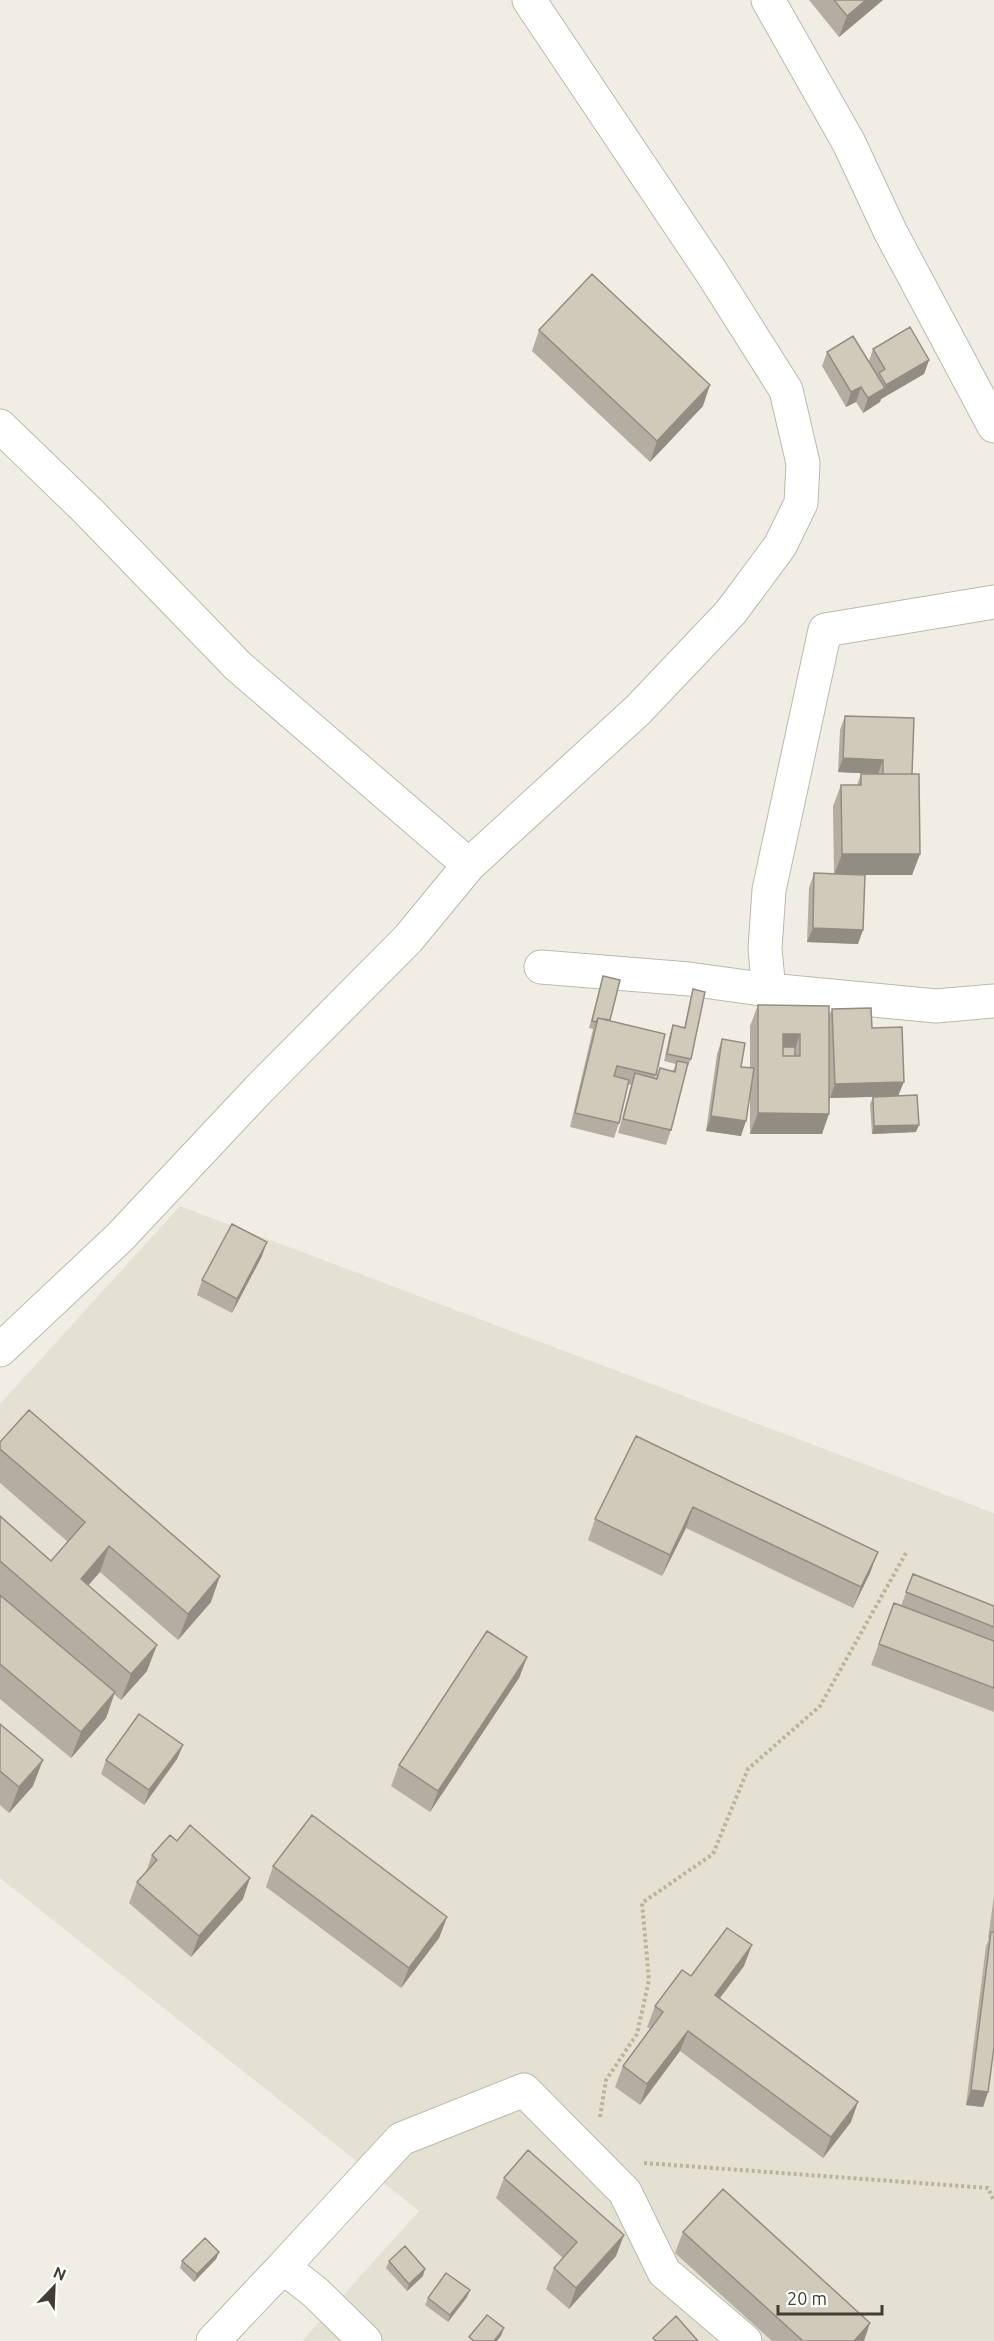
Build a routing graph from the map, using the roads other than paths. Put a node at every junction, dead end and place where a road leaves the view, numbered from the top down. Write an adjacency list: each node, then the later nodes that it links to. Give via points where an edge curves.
1 (529, 0): 6 (street, via 786,390 803,464 801,503 780,546 731,612 638,710)
2 (768, 0): 4 (street, via 849,143 890,231)
3 (0, 426): 6 (street, via 238,666)
4 (994, 426)
5 (994, 602): 8 (street, via 825,630 769,890 765,950)
6 (470, 865): 10 (street, via 408,939 120,1236)
7 (541, 967): 8 (street)
8 (769, 990): 9 (street, via 936,1006)
9 (994, 1001)
10 (0, 1350)
11 (283, 2267): 12 (street); 13 (street); 14 (street, via 401,2139 524,2090 625,2192 664,2272)
12 (213, 2341)
13 (365, 2341)
14 (745, 2341)

